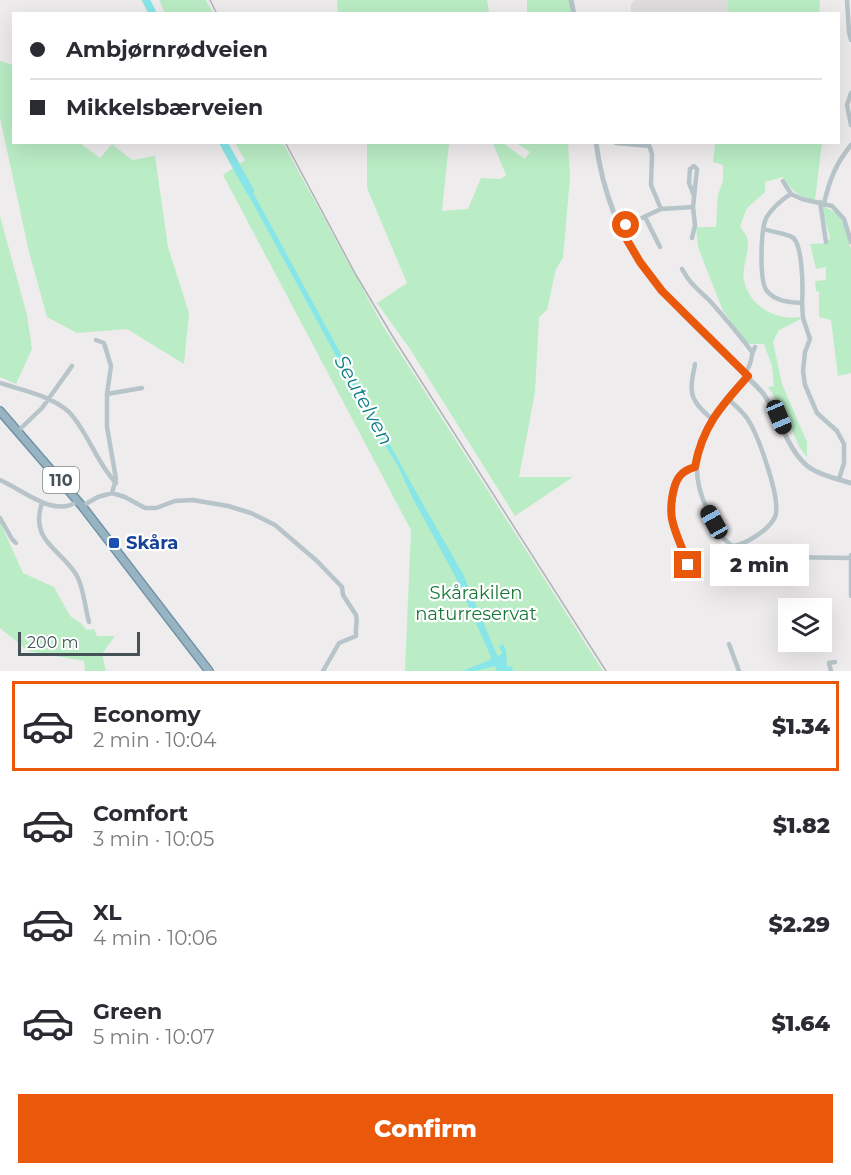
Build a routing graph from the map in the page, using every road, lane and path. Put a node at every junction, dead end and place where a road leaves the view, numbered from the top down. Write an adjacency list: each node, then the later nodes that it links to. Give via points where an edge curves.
1 (847, 0): 2 (street)
2 (851, 40)
3 (851, 93): 4 (street, via 847,105)
4 (851, 125)
5 (596, 144): 15 (street)
6 (648, 144): 13 (street, via 652,154 651,185)
7 (851, 145): 11 (street, via 838,161)
8 (783, 181): 9 (street)
9 (791, 194): 11 (street); 16 (street, via 766,219)
10 (694, 196): 10 (street, via 697,169 694,166 689,183); 12 (street)
11 (822, 203): 18 (street); 19 (street, via 832,206 844,219)
12 (693, 207): 13 (street); 17 (street)
13 (661, 209): 14 (street)
14 (645, 217): 15 (street); 20 (street)
15 (620, 228): 28 (street, via 662,291)
16 (764, 229): 22 (street, via 793,237 797,242); 22 (street, via 764,286 778,299)
17 (692, 238)
18 (826, 242)
19 (851, 242)
20 (660, 247)
21 (682, 269): 25 (street)
22 (802, 303): 38 (street, via 810,339 805,352 805,385 817,413 837,431 844,444)
23 (96, 340): 31 (street, via 104,343 111,366)
24 (755, 347): 25 (street)
25 (752, 352): 28 (street, via 752,364)
26 (695, 364): 35 (street, via 691,394 698,407)
27 (72, 366): 33 (street)
28 (746, 375): 32 (street); 38 (street, via 774,408 802,462)
29 (0, 383): 33 (street)
30 (142, 388): 31 (street)
31 (107, 394): 40 (street, via 107,427)
32 (728, 399): 35 (street); 37 (street, via 750,423 771,479 777,504 775,518 743,543 733,546 724,540 704,503)
33 (49, 400): 36 (street); 40 (street, via 74,419)
34 (0, 411): 36 (highway, 110)
35 (712, 419): 37 (street)
36 (18, 430): 44 (highway, 110)
37 (695, 467): 49 (street, via 679,476 672,506 672,519)
38 (839, 479): 41 (street)
39 (0, 480): 43 (street)
40 (116, 483): 42 (street)
41 (851, 483)
42 (112, 492): 44 (street); 55 (street, via 145,508 193,500 264,518 317,561 342,587 358,621 356,636 339,643)
43 (42, 503): 44 (street); 51 (street, via 38,517 41,530 52,549 77,576)
44 (80, 504): 54 (highway, 110)
45 (0, 518): 46 (street)
46 (16, 543)
47 (851, 556): 48 (street); 50 (street)
48 (782, 557)
49 (688, 565)
50 (851, 596)
51 (89, 622)
52 (729, 644): 56 (street)
53 (835, 662): 57 (street, via 829,663)
54 (205, 669)
55 (323, 671)
56 (739, 671)
57 (831, 671)

